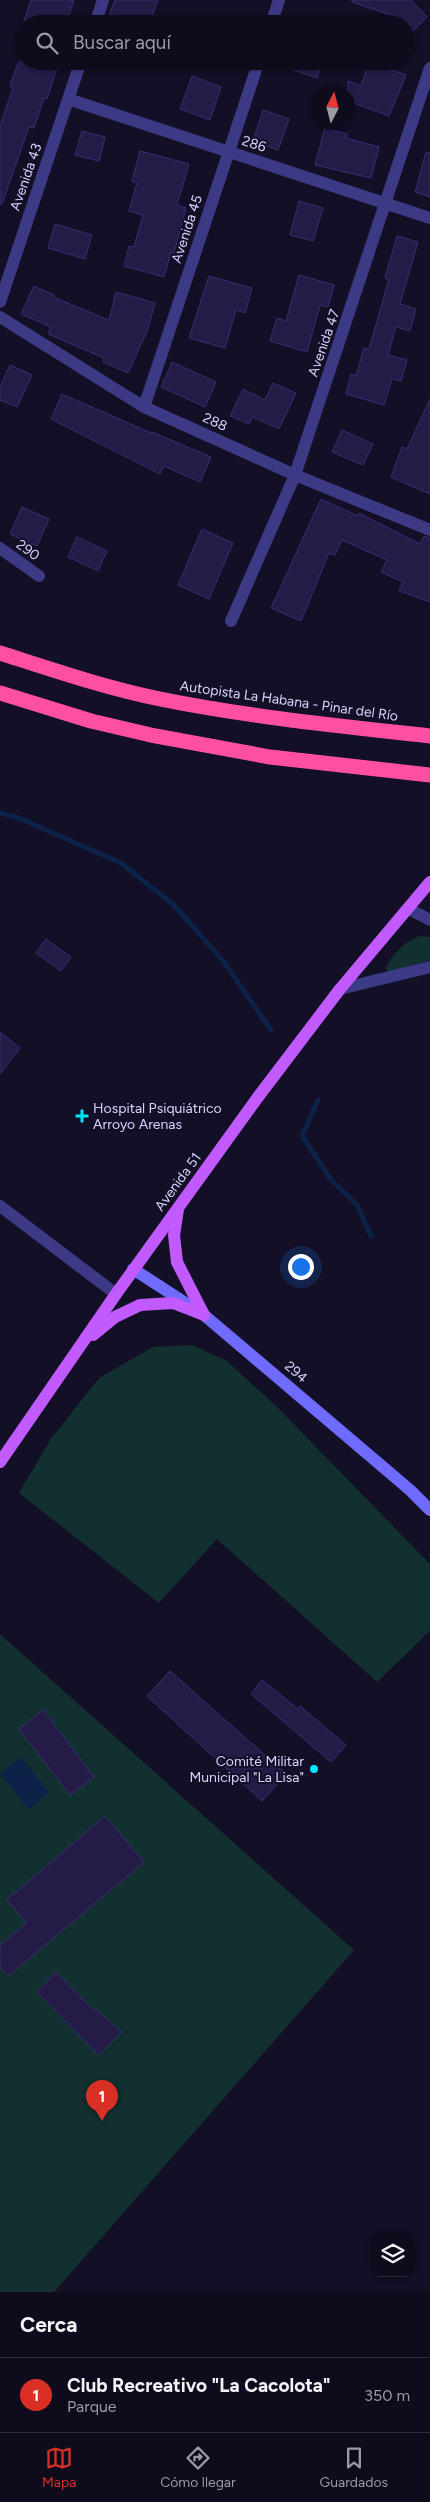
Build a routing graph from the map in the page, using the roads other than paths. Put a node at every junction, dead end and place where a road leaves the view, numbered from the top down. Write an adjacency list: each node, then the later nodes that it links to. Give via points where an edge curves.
1 (103, 0): 3 (street)
2 (279, 0): 4 (street)
3 (98, 15)
4 (274, 15)
5 (430, 68): 10 (street, Avenida 47)
6 (78, 70): 8 (street, Avenida 43)
7 (256, 70): 9 (street, Avenida 45)
8 (68, 99): 9 (street, 286); 12 (street, Avenida 43)
9 (229, 152): 10 (street, 286); 14 (street, Avenida 45)
10 (386, 203): 11 (street, 286); 15 (street, Avenida 47)
11 (430, 218)
12 (0, 302)
13 (0, 317): 14 (street, 288)
14 (144, 407): 15 (street, 288)
15 (295, 475): 16 (street, 288); 19 (street, Avenida 47)
16 (430, 530)
17 (0, 548): 18 (street, 290)
18 (39, 576)
19 (231, 621)
20 (0, 653): 22 (highway, Autopista La Habana - Pinar del Río, via 100,684 222,711)
21 (0, 693): 23 (highway, via 152,736 270,757)
22 (430, 736)
23 (430, 775)
24 (430, 882): 25 (main road, Avenida 51)
25 (409, 909): 26 (street); 28 (main road, Avenida 51)
26 (430, 920)
27 (430, 967): 28 (street)
28 (340, 990): 30 (main road, Avenida 51)
29 (0, 1206): 32 (street)
30 (178, 1207): 31 (main road, Avenida 51); 33 (main road, via 174,1235 177,1262)
31 (133, 1269): 32 (main road, Avenida 51); 33 (main road, 294)
32 (116, 1294): 34 (main road, Avenida 51)
33 (204, 1315): 34 (main road, via 173,1302 140,1305 115,1317); 36 (main road, 294)
34 (81, 1345): 35 (main road, Avenida 51)
35 (0, 1462)
36 (430, 1510)

